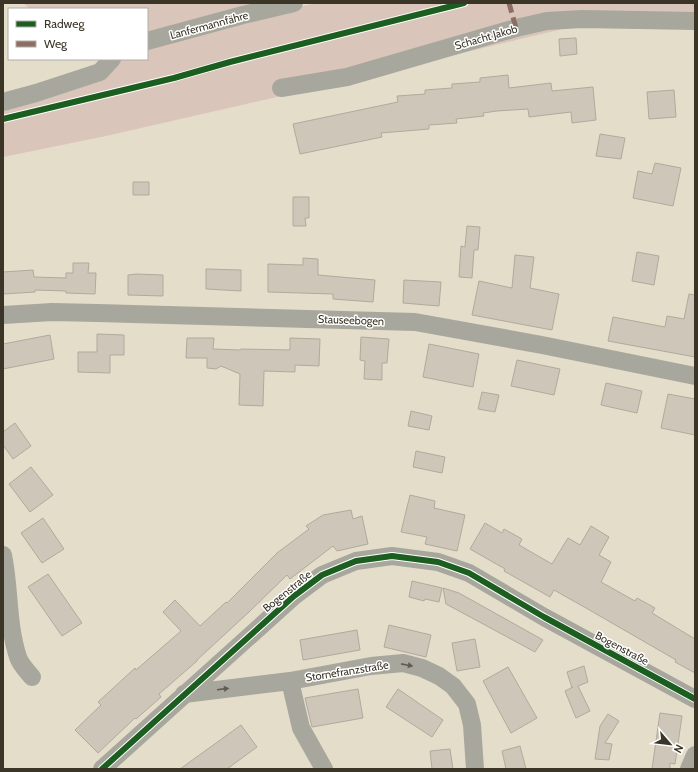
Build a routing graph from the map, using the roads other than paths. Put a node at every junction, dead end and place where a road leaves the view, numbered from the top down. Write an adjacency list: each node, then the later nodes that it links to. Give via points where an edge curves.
1 (294, 3): 3 (street, Lanfermannfähre)
2 (695, 22): 5 (street, Schacht Jakob, via 547,21 347,77)
3 (148, 41)
4 (111, 60): 6 (street, via 100,72)
5 (280, 88)
6 (3, 102)
7 (3, 315): 8 (street, Stauseebogen, via 52,312 415,322)
8 (695, 376)
9 (3, 555): 10 (street, via 9,592 10,624 18,658)
10 (32, 677)
11 (290, 680): 12 (street, Stornefranzstraße, one-way to 11); 16 (street, Stornefranzstraße, via 301,728); 17 (street, Stornefranzstraße, one-way to 17, via 402,663 439,676 453,686 467,704 472,725)
12 (184, 694): 13 (street, Bogenstraße, via 294,596 322,575 356,561 392,556 438,562 469,573); 15 (street, Bogenstraße)
13 (695, 699)
14 (695, 755): 18 (street)
15 (107, 767)
16 (324, 769)
17 (475, 769)
18 (689, 769)

